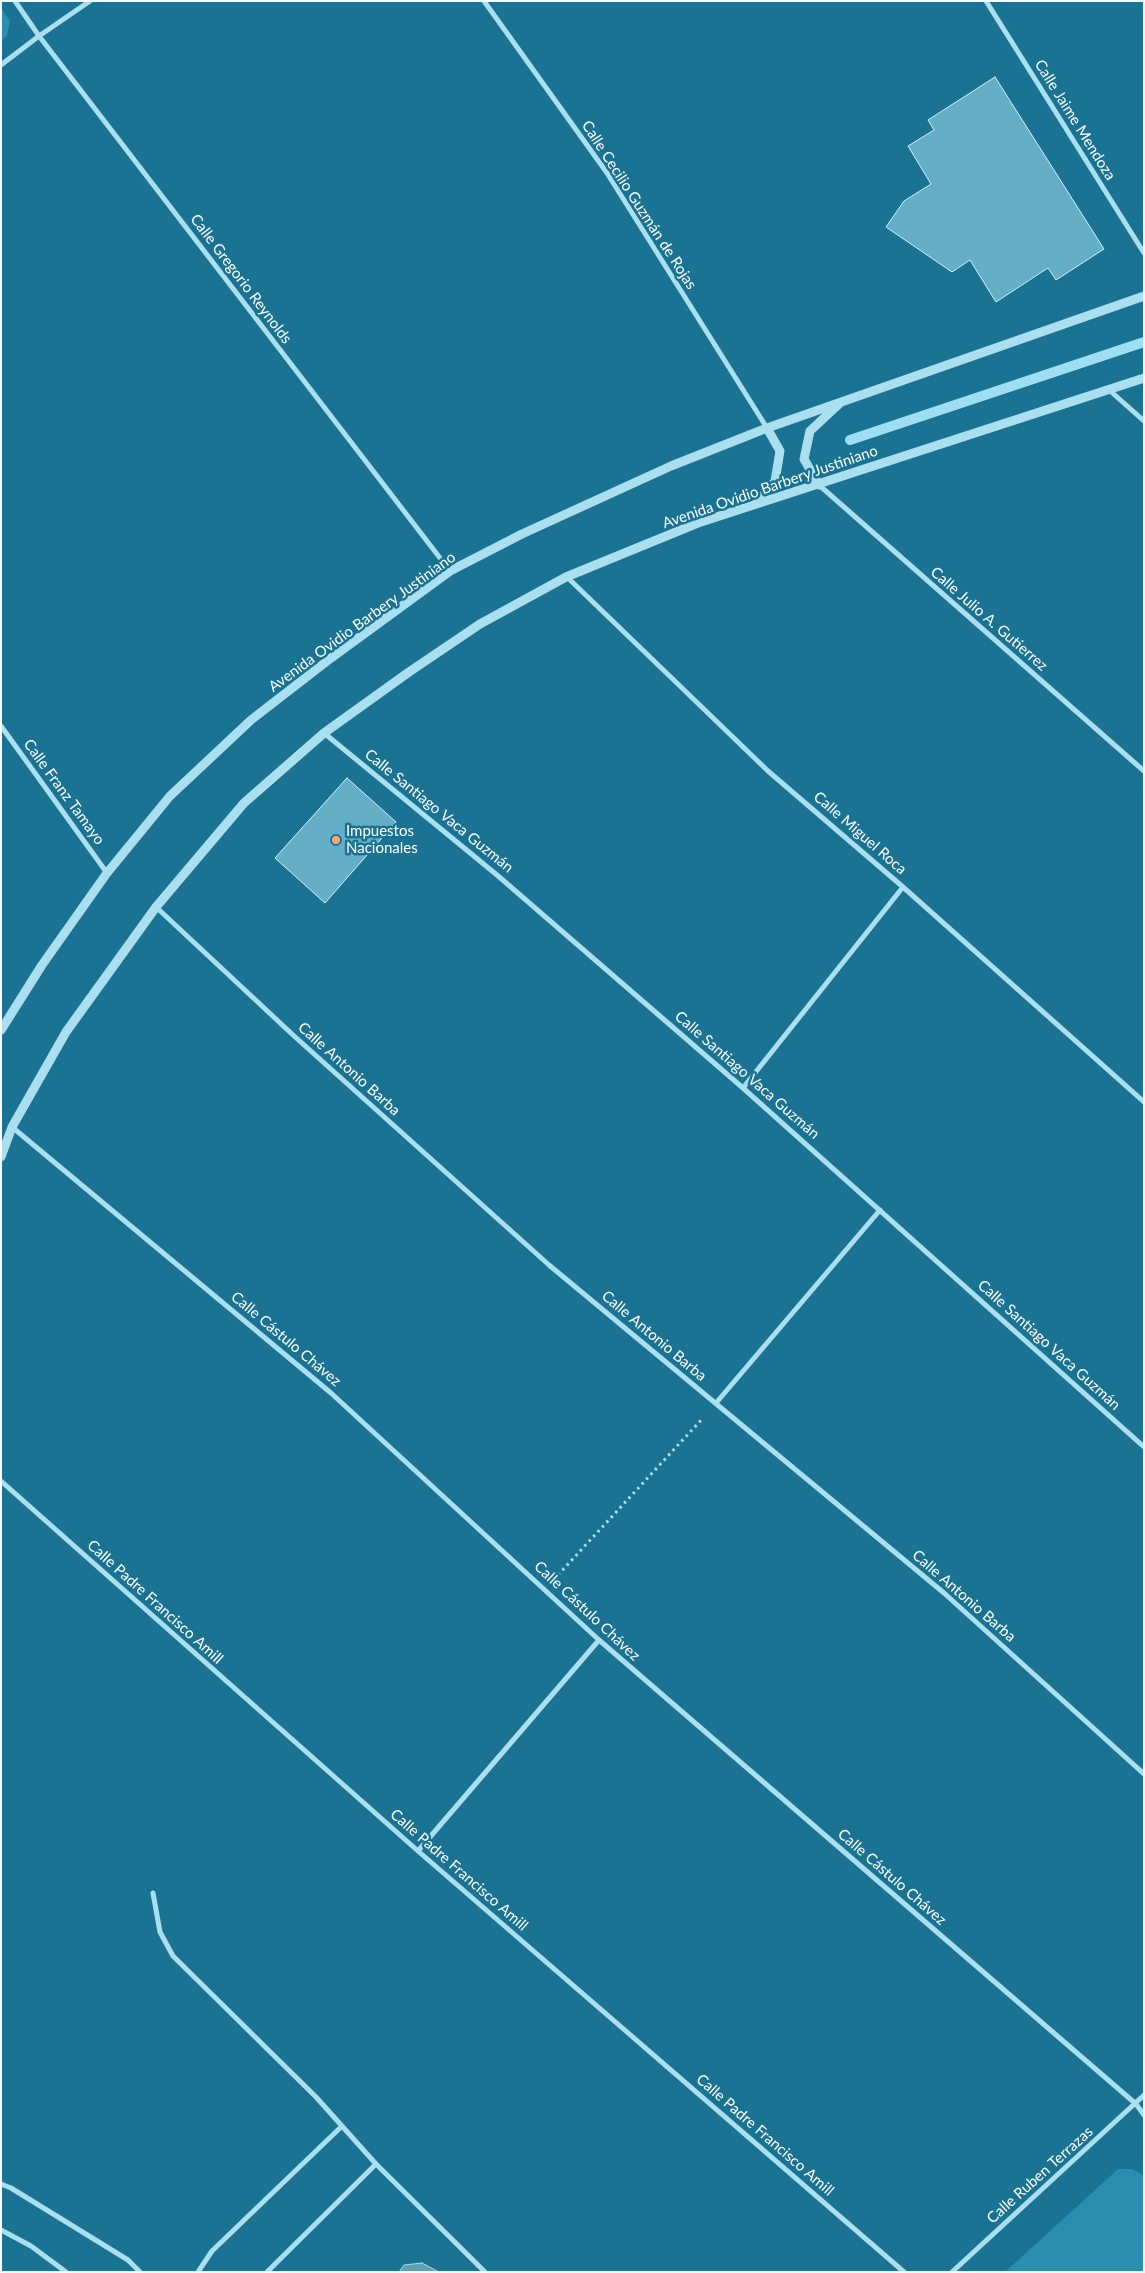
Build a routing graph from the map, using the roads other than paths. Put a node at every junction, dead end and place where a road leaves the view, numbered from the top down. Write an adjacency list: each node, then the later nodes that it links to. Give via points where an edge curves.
1 (15, 1): 5 (street, Calle Gregorio Reynolds)
2 (90, 1): 5 (street)
3 (484, 1): 13 (street, Calle Cecilio Guzmán de Rojas, via 607,173)
4 (986, 1): 7 (street, Calle Jaime Mendoza)
5 (39, 36): 6 (street); 16 (street, Calle Gregorio Reynolds)
6 (1, 65)
7 (1144, 253)
8 (1144, 296): 11 (street, Avenida Ovidio Barbery Justiniano)
9 (1144, 378): 10 (street, Avenida Ovidio Barbery Justiniano)
10 (1108, 388): 12 (street); 14 (street, Avenida Ovidio Barbery Justiniano)
11 (841, 402): 13 (street, Avenida Ovidio Barbery Justiniano); 14 (street, via 810,432 804,459)
12 (1144, 422)
13 (767, 428): 15 (street, via 780,451 775,481); 16 (street, Avenida Ovidio Barbery Justiniano, via 671,466 522,534)
14 (819, 485): 15 (street, Avenida Ovidio Barbery Justiniano); 20 (street, Calle Julio A. Gutierrez)
15 (756, 505): 17 (street, Avenida Ovidio Barbery Justiniano, via 698,523)
16 (450, 572): 21 (street, Avenida Ovidio Barbery Justiniano, via 330,658 251,720 170,796)
17 (566, 577): 19 (street, Avenida Ovidio Barbery Justiniano, via 480,624); 22 (street, Calle Miguel Roca, via 768,771)
18 (1, 726): 21 (street, Calle Franz Tamayo)
19 (324, 733): 23 (street, Avenida Ovidio Barbery Justiniano, via 244,803); 25 (street, Calle Santiago Vaca Guzmán, via 497,875)
20 (1144, 771)
21 (107, 873): 24 (street, Avenida Ovidio Barbery Justiniano)
22 (903, 887): 25 (street); 26 (street, Calle Miguel Roca)
23 (156, 907): 27 (street, Avenida Ovidio Barbery Justiniano, via 66,1032); 30 (street, Calle Antonio Barba, via 292,1035 549,1265)
24 (1, 1030)
25 (743, 1088): 29 (street, Calle Santiago Vaca Guzmán)
26 (1144, 1102)
27 (12, 1127): 28 (street, Avenida Ovidio Barbery Justiniano); 33 (street, Calle Cástulo Chávez, via 331,1393)
28 (1, 1157)
29 (880, 1210): 30 (street); 31 (street, Calle Santiago Vaca Guzmán)
30 (716, 1404): 34 (street, Calle Antonio Barba, via 944,1594)
31 (1144, 1447)
32 (1, 1482): 35 (street, Calle Padre Francisco Amill)
33 (599, 1640): 35 (street); 38 (street, Calle Cástulo Chávez)
34 (1144, 1774)
35 (418, 1851): 49 (street, Calle Padre Francisco Amill)
36 (153, 1893): 40 (street, via 160,1932 173,1956 316,2097)
37 (1144, 2095): 38 (street, Calle Ruben Terrazas)
38 (1136, 2104): 39 (street, Calle Cástulo Chávez); 50 (street, Calle Ruben Terrazas)
39 (1144, 2115)
40 (342, 2127): 41 (street); 46 (street, via 212,2250)
41 (376, 2164): 47 (street); 48 (street)
42 (1, 2184): 45 (street, via 128,2260)
43 (1, 2230): 44 (street, via 31,2246)
44 (66, 2272)
45 (140, 2272)
46 (198, 2272)
47 (267, 2272)
48 (485, 2272)
49 (904, 2272)
50 (952, 2272)

